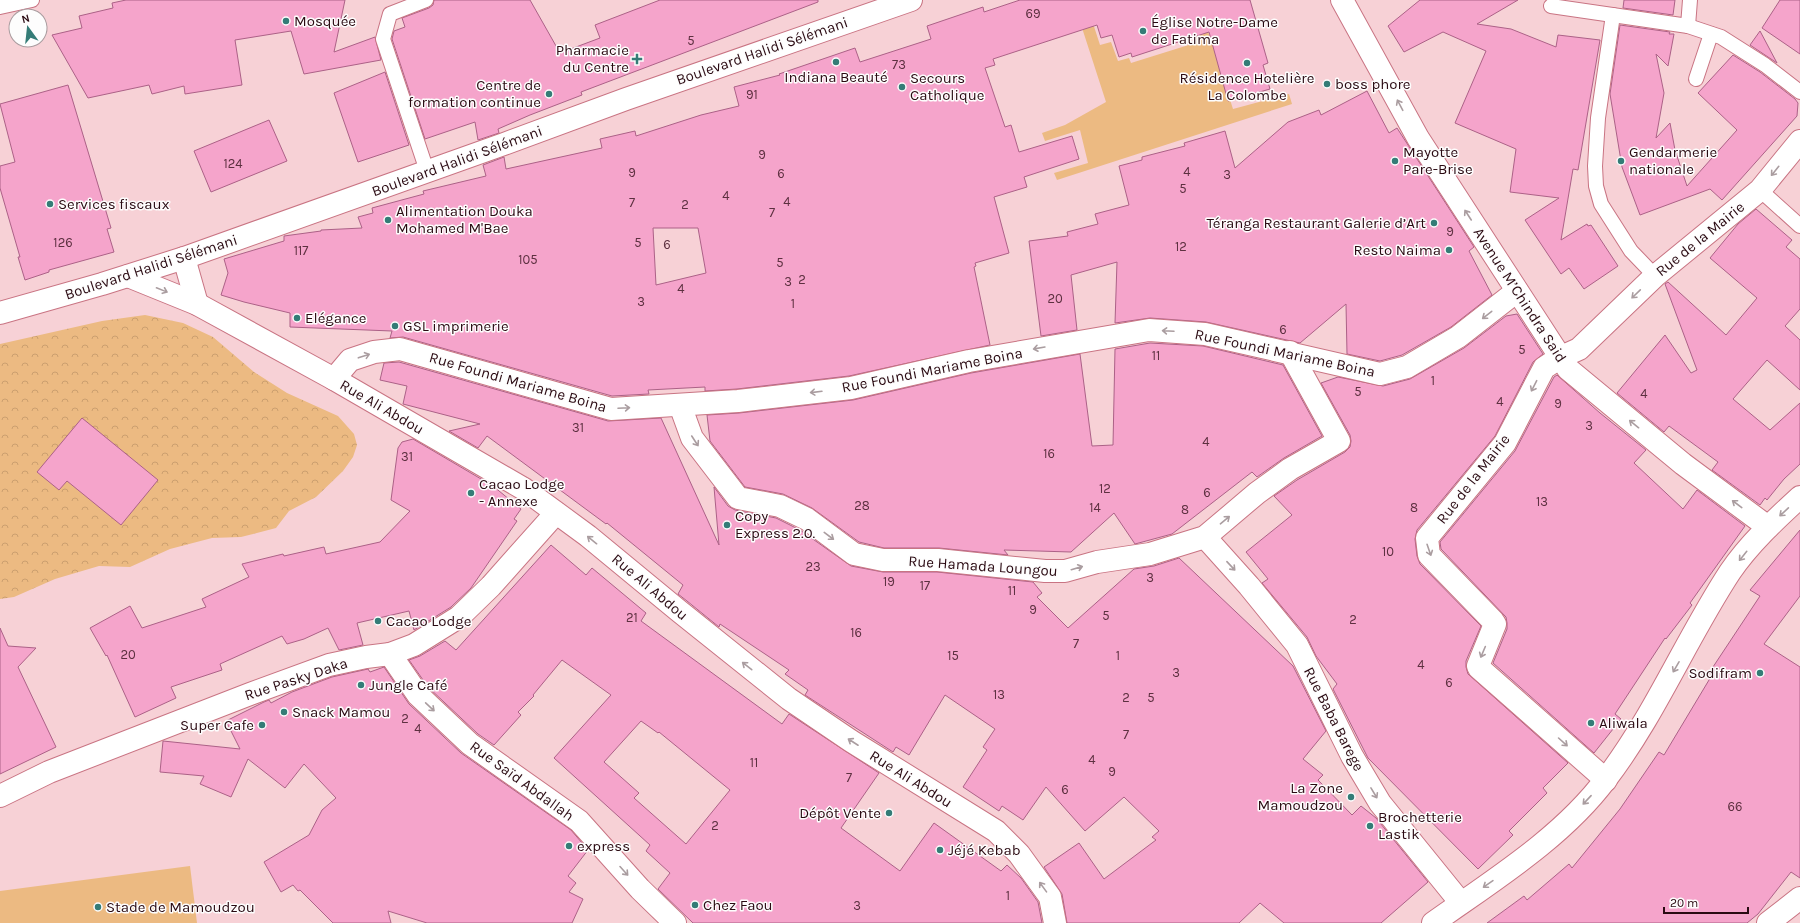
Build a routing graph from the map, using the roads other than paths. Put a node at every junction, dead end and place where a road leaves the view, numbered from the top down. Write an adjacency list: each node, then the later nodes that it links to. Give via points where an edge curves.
1 (32, 0): 7 (lane)
2 (426, 0): 14 (lane, via 390,14 383,39)
3 (911, 0): 14 (street, Boulevard Halidi Sélémani)
4 (1342, 0): 20 (street, Avenue M’Chindra Said, one-way to 4, via 1418,138)
5 (1690, 0): 9 (lane)
6 (1551, 6): 8 (lane)
7 (0, 7)
8 (1613, 15): 9 (lane); 19 (lane, via 1598,118 1596,186 1601,204 1631,251)
9 (1688, 26): 10 (lane)
10 (1711, 34): 11 (lane); 12 (lane, via 1721,37 1765,65)
11 (1696, 79)
12 (1800, 92)
13 (1800, 141): 15 (street, Rue de la Mairie, one-way to 15)
14 (427, 171): 17 (street, Boulevard Halidi Sélémani)
15 (1760, 190): 16 (lane); 19 (street, Rue de la Mairie)
16 (1800, 226)
17 (184, 258): 18 (street, Boulevard Halidi Sélémani); 21 (street)
18 (128, 276): 21 (street, Rue Ali Abdou, one-way to 21); 22 (street, Boulevard Halidi Sélémani)
19 (1654, 276): 24 (street, Rue de la Mairie, one-way to 24, via 1579,349)
20 (1517, 291): 23 (street, Rue Foundi Mariame Boina, one-way to 23, via 1458,337 1407,367 1380,374); 24 (street, Avenue M’Chindra Said)
21 (197, 304): 25 (street, Rue Ali Abdou)
22 (0, 314)
23 (1290, 352): 26 (street, Rue Foundi Mariame Boina, one-way to 26, via 1206,334 1149,330 968,361 851,388); 30 (street, Rue Hamada Loungou, one-way to 23, via 1290,469 1339,441)
24 (1559, 358): 29 (street, Avenue M’Chindra Said, one-way to 24, via 1683,464 1568,369); 32 (street, Rue de la Mairie, one-way to 32, via 1544,368 1505,443 1433,529 1426,544 1429,554 1495,624 1479,668)
25 (334, 379): 26 (street, Rue Foundi Mariame Boina, one-way to 26, via 350,360 374,352 400,349 611,409); 28 (street, Rue Ali Abdou, via 524,489)
26 (680, 405): 30 (street, Rue Hamada Loungou, one-way to 30, via 692,438 738,498 780,506 807,519 854,554 883,560 938,560 1065,571 1097,562 1150,554)
27 (1800, 497): 29 (street, one-way to 29)
28 (556, 513): 31 (street, Rue Pasky Daka, via 460,617 414,645); 37 (street, Rue Ali Abdou, one-way to 28, via 1050,897 1020,854 996,831 851,741 789,699)
29 (1768, 527): 32 (street, one-way to 32, via 1731,571 1636,736)
30 (1205, 537): 35 (street, Rue Baba Barege, one-way to 35, via 1298,645 1352,756 1380,803)
31 (390, 654): 33 (street, Rue Pasky Daka, via 329,666 250,694 50,772); 36 (street, Rue Saïd Abdallah, one-way to 36, via 418,696 470,744 579,821 640,889)
32 (1606, 780): 35 (street, one-way to 35, via 1548,839)
33 (0, 796)
34 (1800, 898): 39 (street)
35 (1461, 903): 38 (street)
36 (675, 923)
37 (1055, 923)
38 (1433, 923)
39 (1768, 923)

